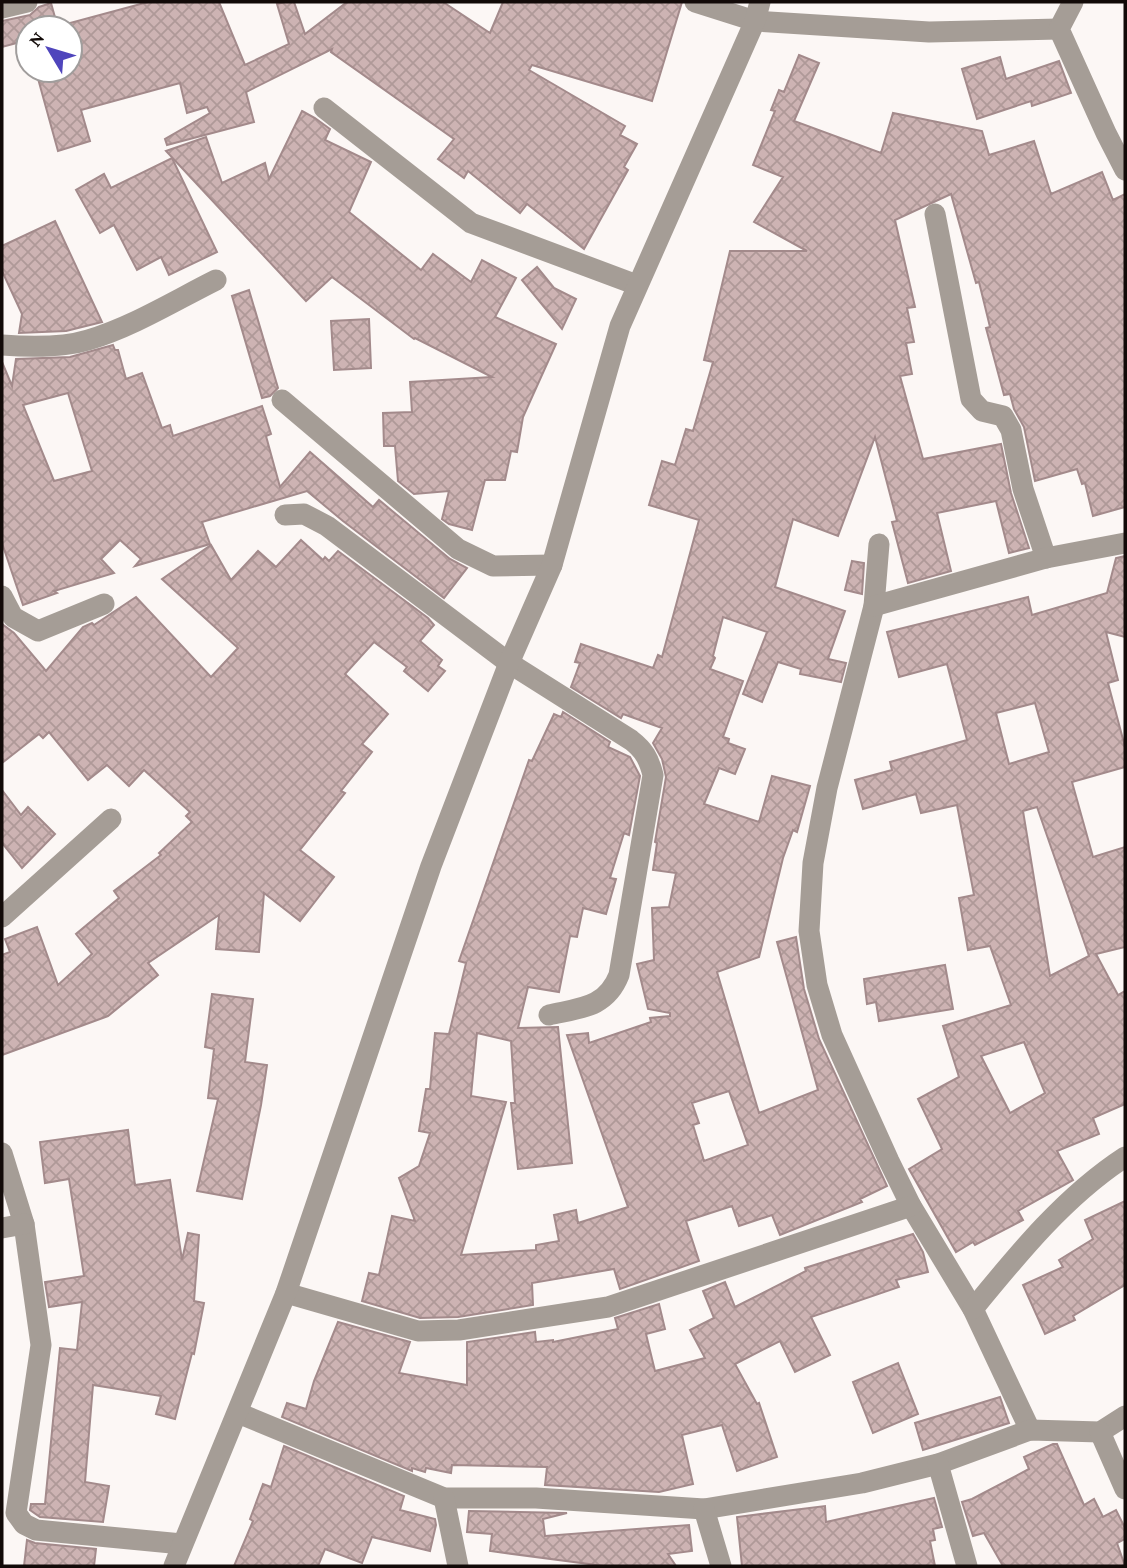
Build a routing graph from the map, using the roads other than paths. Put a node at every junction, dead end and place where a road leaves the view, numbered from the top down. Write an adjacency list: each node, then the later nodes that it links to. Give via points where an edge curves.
1 (27, 2): 4 (street)
2 (695, 2): 5 (street)
3 (1073, 2): 6 (street)
4 (2, 8)
5 (758, 12): 6 (street, via 929,32); 11 (street)
6 (1059, 29): 8 (street)
7 (324, 108): 11 (street, via 471,223)
8 (1125, 170)
9 (935, 214): 17 (street, via 971,399 982,411 1003,416 1011,430)
10 (216, 281): 12 (street, via 85,341)
11 (637, 285): 18 (street, via 620,326)
12 (2, 345)
13 (282, 400): 18 (street, via 458,550 493,566)
14 (285, 515): 22 (street, via 304,514 327,526)
15 (1125, 543): 17 (street)
16 (879, 544): 21 (street)
17 (1045, 558): 21 (street)
18 (552, 565): 22 (street)
19 (2, 596): 20 (street, via 13,617 38,631)
20 (104, 604)
21 (874, 606): 28 (street, via 827,788 813,863 809,932 817,985 832,1035)
22 (509, 663): 25 (street, via 642,748 653,775 614,987 592,1005); 31 (street, via 431,866)
23 (111, 819): 24 (street)
24 (2, 917)
25 (549, 1015)
26 (2, 1153): 29 (street)
27 (1125, 1157): 32 (street, via 1026,1245)
28 (911, 1206): 31 (street, via 608,1307 459,1330 418,1331); 32 (street)
29 (24, 1224): 30 (street); 41 (street, via 41,1345 16,1513 36,1530)
30 (2, 1228)
31 (286, 1293): 33 (street)
32 (973, 1310): 35 (street)
33 (238, 1413): 39 (street); 41 (street)
34 (1125, 1416): 36 (street)
35 (1030, 1430): 36 (street); 37 (street)
36 (1100, 1432): 38 (street)
37 (938, 1464): 40 (street, via 862,1483); 45 (street)
38 (1125, 1489)
39 (444, 1498): 40 (street, via 537,1498); 43 (street)
40 (704, 1509): 44 (street)
41 (182, 1544): 42 (street)
42 (174, 1566)
43 (458, 1566)
44 (721, 1566)
45 (967, 1566)

